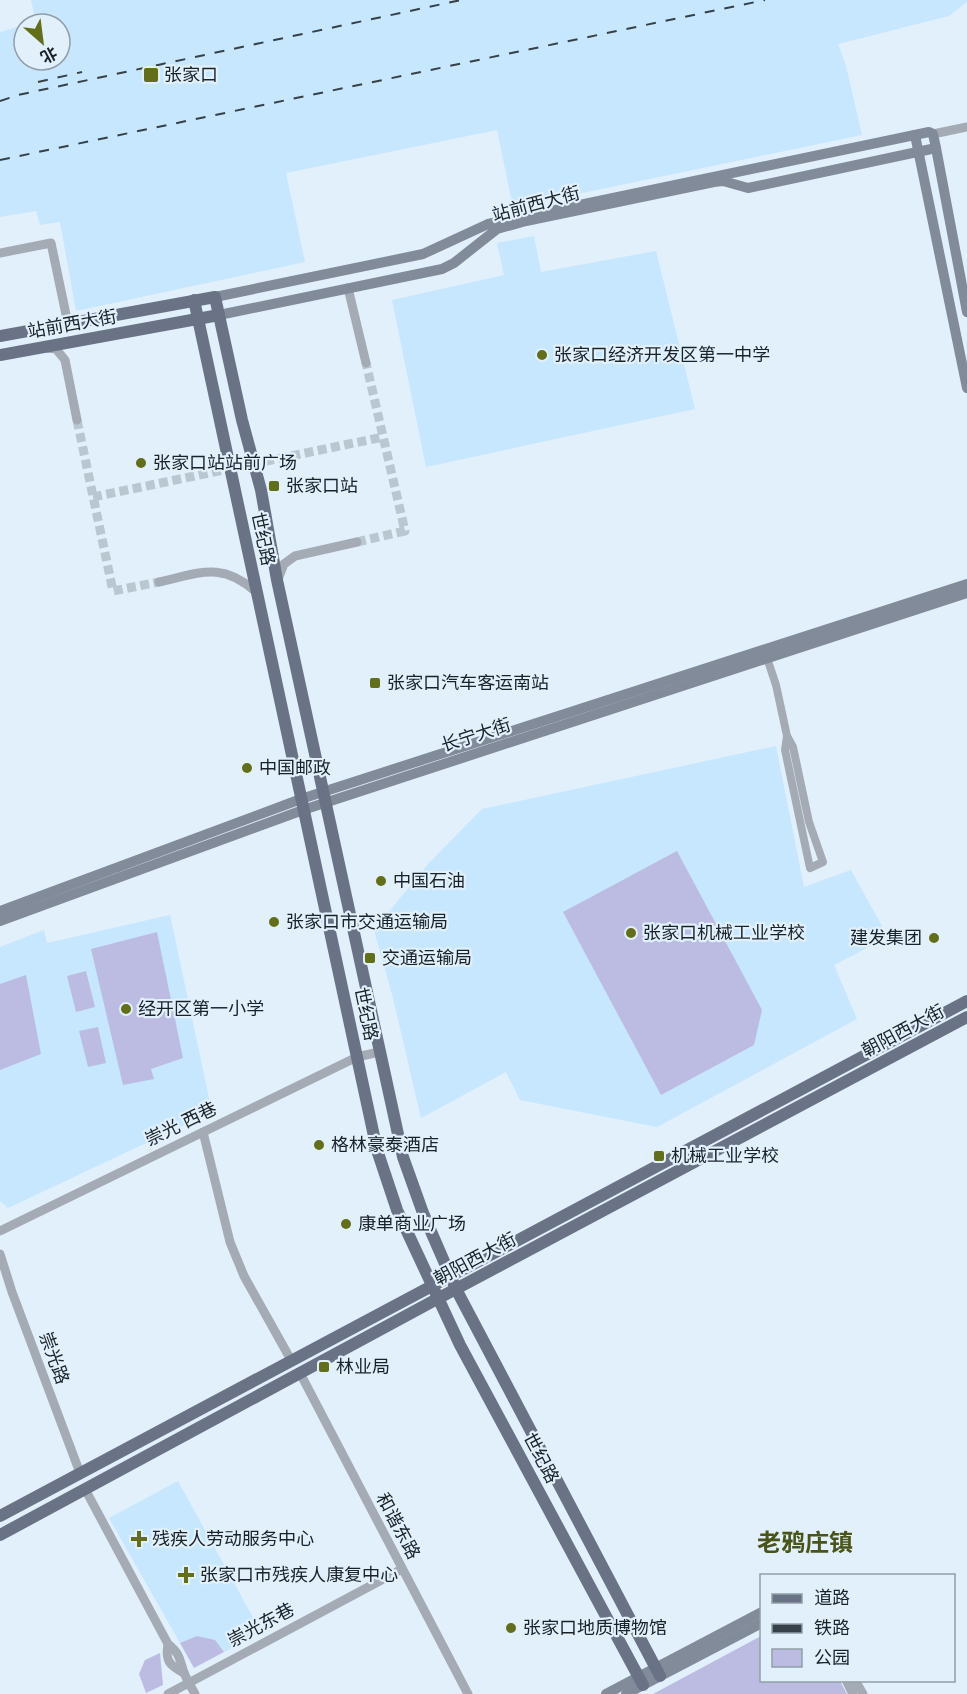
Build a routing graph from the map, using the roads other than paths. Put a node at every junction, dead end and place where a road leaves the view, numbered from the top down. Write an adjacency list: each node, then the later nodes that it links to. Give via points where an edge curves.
1 (967, 127): 3 (street, 站前西大街)
2 (915, 135): 3 (main road, 站前西大街); 5 (main road); 6 (main road, 站前西大街)
3 (933, 135): 4 (main road)
4 (936, 148): 5 (main road, 站前西大街); 11 (main road)
5 (919, 151): 6 (main road, 站前西大街, via 748,188 714,182); 19 (main road)
6 (525, 219): 8 (main road, 站前西大街, via 497,230 442,269); 9 (main road, 站前西大街, via 481,227 423,254)
7 (0, 253): 14 (street, via 51,243)
8 (348, 288): 12 (main road, 站前西大街); 18 (street)
9 (215, 297): 10 (main road, 站前西大街); 12 (main road, 世纪路)
10 (194, 300): 13 (main road, 世纪路); 14 (main road, 站前西大街)
11 (967, 312)
12 (219, 315): 13 (main road, 站前西大街); 20 (main road, 世纪路)
13 (198, 319): 16 (main road, 站前西大街); 22 (main road, 世纪路)
14 (68, 324): 15 (main road, 站前西大街)
15 (0, 336)
16 (45, 347): 17 (main road, 站前西大街); 21 (street, via 56,349 65,360)
17 (0, 355)
18 (366, 363)
19 (967, 387)
20 (241, 416): 22 (main road); 26 (main road, 世纪路, via 261,490)
21 (77, 420)
22 (220, 420): 28 (main road, 世纪路)
23 (357, 542): 26 (street, via 295,556 280,570)
24 (159, 582): 28 (street, via 222,572 235,576)
25 (967, 584): 31 (main road, 长宁大街)
26 (280, 593): 28 (main road); 31 (main road, 世纪路)
27 (967, 593): 29 (main road, 长宁大街)
28 (258, 598): 32 (main road, 世纪路)
29 (767, 658): 30 (street); 31 (main road, 长宁大街)
30 (787, 736): 30 (street, via 785,750 810,868 823,862)
31 (324, 798): 32 (main road, 长宁大街); 37 (main road, 世纪路)
32 (302, 805): 33 (main road, 长宁大街); 34 (main road, 长宁大街); 38 (main road, 世纪路)
33 (0, 911)
34 (0, 921)
35 (967, 1001): 42 (main road, 朝阳西大街)
36 (967, 1017): 44 (main road, 朝阳西大街)
37 (379, 1053): 38 (street, 崇光 西巷); 42 (main road, 世纪路, via 403,1157)
38 (357, 1057): 39 (street, 崇光 西巷); 43 (main road, 世纪路, via 386,1178)
39 (202, 1132): 40 (street, 崇光 西巷); 46 (street, via 230,1242 244,1276)
40 (0, 1231)
41 (0, 1254): 48 (street, 崇光路)
42 (450, 1276): 43 (main road, 朝阳西大街); 44 (main road, 世纪路)
43 (432, 1286): 45 (main road, 世纪路); 46 (main road, 朝阳西大街)
44 (456, 1289): 45 (main road, 朝阳西大街); 55 (main road, 世纪路)
45 (437, 1299): 47 (main road, 朝阳西大街); 56 (main road, 世纪路)
46 (291, 1360): 48 (main road, 朝阳西大街)
47 (300, 1373): 49 (main road, 朝阳西大街); 52 (street, 和谐东路)
48 (80, 1473): 50 (main road, 朝阳西大街)
49 (85, 1489): 51 (main road, 朝阳西大街); 57 (street, via 168,1644 176,1650)
50 (0, 1516)
51 (0, 1535)
52 (402, 1569): 57 (street, 崇光东巷); 60 (street, 和谐东路)
53 (760, 1613): 55 (main road)
54 (760, 1624): 55 (main road)
55 (658, 1671): 56 (main road)
56 (641, 1681): 61 (main road); 62 (main road)
57 (189, 1682): 58 (street, 崇光东巷); 59 (street)
58 (168, 1694)
59 (195, 1694)
60 (468, 1694)
61 (606, 1694)
62 (626, 1694)

